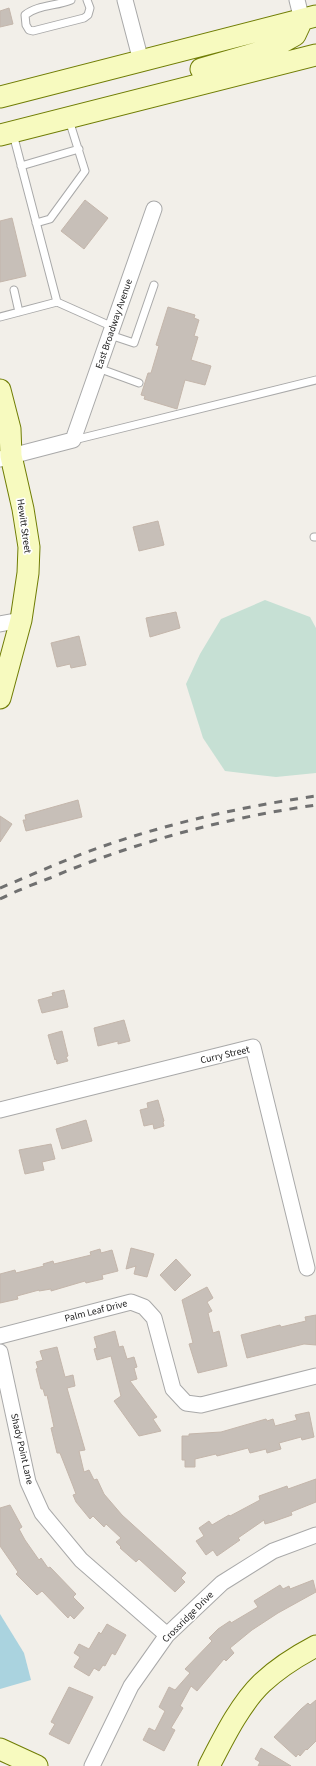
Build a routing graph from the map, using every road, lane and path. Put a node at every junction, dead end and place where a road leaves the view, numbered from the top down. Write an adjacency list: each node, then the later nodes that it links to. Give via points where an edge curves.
1 (71, 0): 2 (lane, via 29,11 25,15 29,30 84,18 90,8)
2 (87, 0)
3 (125, 0): 7 (street)
4 (297, 0): 5 (street)
5 (309, 18): 7 (main road); 8 (main road, via 295,35 270,49 178,76)
6 (316, 55): 8 (main road)
7 (141, 61): 9 (main road)
8 (156, 95): 10 (main road)
9 (0, 97)
10 (68, 117): 11 (main road); 12 (lane)
11 (6, 133): 13 (lane)
12 (79, 149): 13 (lane); 15 (lane, via 85,171 50,219)
13 (21, 166): 15 (lane)
14 (154, 209): 21 (street, East Broadway Avenue)
15 (36, 223): 18 (lane)
16 (154, 285): 21 (lane, via 134,343)
17 (14, 290): 19 (lane)
18 (57, 302): 19 (lane); 21 (lane)
19 (19, 312): 20 (lane)
20 (0, 317)
21 (111, 331): 22 (street, East Broadway Avenue)
22 (98, 368): 24 (lane); 26 (street, East Broadway Avenue)
23 (316, 380): 26 (lane)
24 (139, 383)
25 (0, 390): 27 (main road, Hewitt Street, via 10,429)
26 (73, 440): 27 (street)
27 (4, 451): 28 (main road, Hewitt Street, via 23,509 29,546)
28 (21, 620): 29 (street); 30 (main road)
29 (0, 624)
30 (0, 698)
31 (0, 1110): 32 (street, Curry Street, via 253,1047)
32 (307, 1268)
33 (0, 1336): 35 (street, Palm Leaf Drive, via 131,1302 144,1306 154,1318 173,1389 186,1403 201,1405)
34 (0, 1352): 37 (street, Shady Point Lane, via 28,1482 42,1513 81,1560)
35 (316, 1376)
36 (316, 1535): 37 (street, Crossridge Drive, via 273,1552 222,1583)
37 (167, 1635): 41 (street, Crossridge Drive, via 131,1686)
38 (316, 1646): 42 (main road, via 297,1656 262,1683 232,1723)
39 (0, 1749): 40 (main road)
40 (37, 1766)
41 (92, 1766)
42 (209, 1766)

